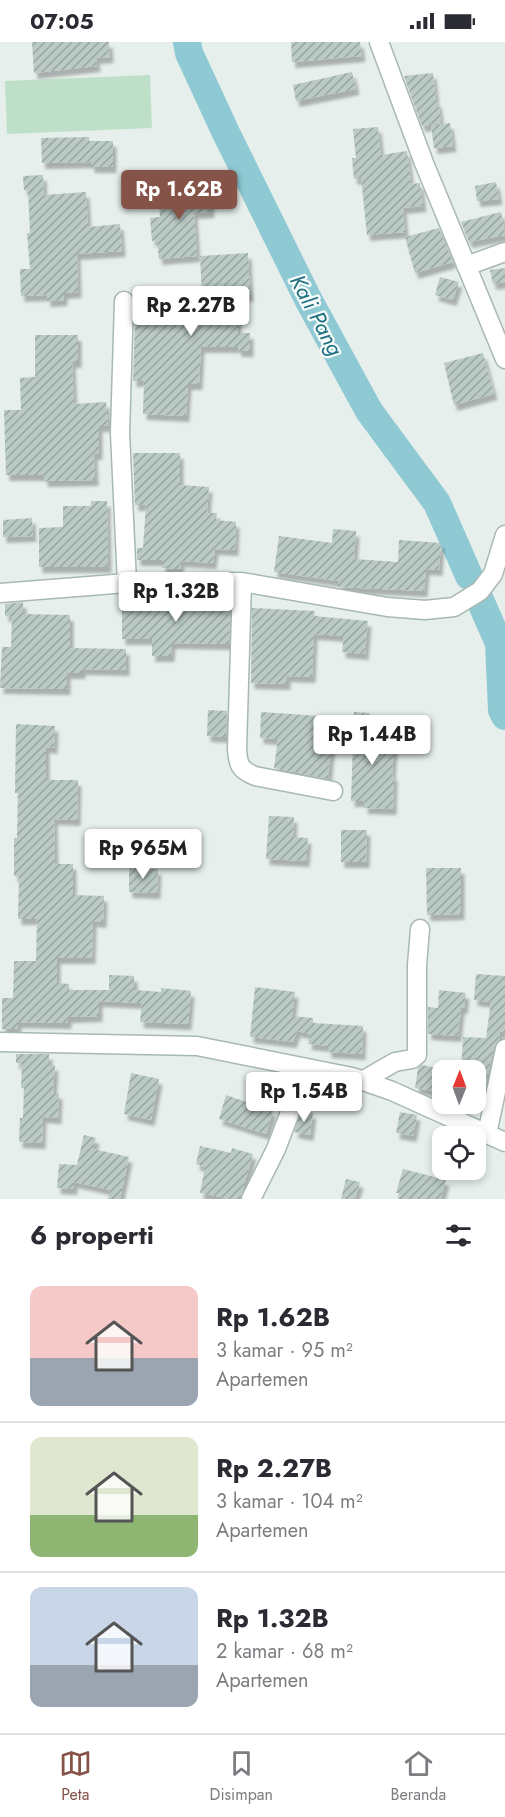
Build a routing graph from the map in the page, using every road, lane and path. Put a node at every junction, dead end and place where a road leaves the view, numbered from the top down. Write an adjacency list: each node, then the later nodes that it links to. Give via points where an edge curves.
1 (379, 42): 3 (street)
2 (505, 252): 3 (street)
3 (466, 266): 5 (street)
4 (124, 301): 8 (street, via 120,433)
5 (505, 359)
6 (505, 535): 7 (street, via 493,574 480,591 454,607 387,608)
7 (242, 582): 8 (street); 10 (street, via 237,749 240,767 255,776)
8 (127, 583): 9 (street)
9 (0, 593)
10 (333, 791)
11 (420, 929): 15 (street, via 417,1055 395,1062)
12 (0, 1042): 14 (street, via 197,1046)
13 (505, 1048): 16 (street)
14 (300, 1067): 15 (street); 18 (street, via 289,1115)
15 (362, 1081): 16 (street)
16 (488, 1134): 17 (street)
17 (505, 1142)
18 (251, 1199)

